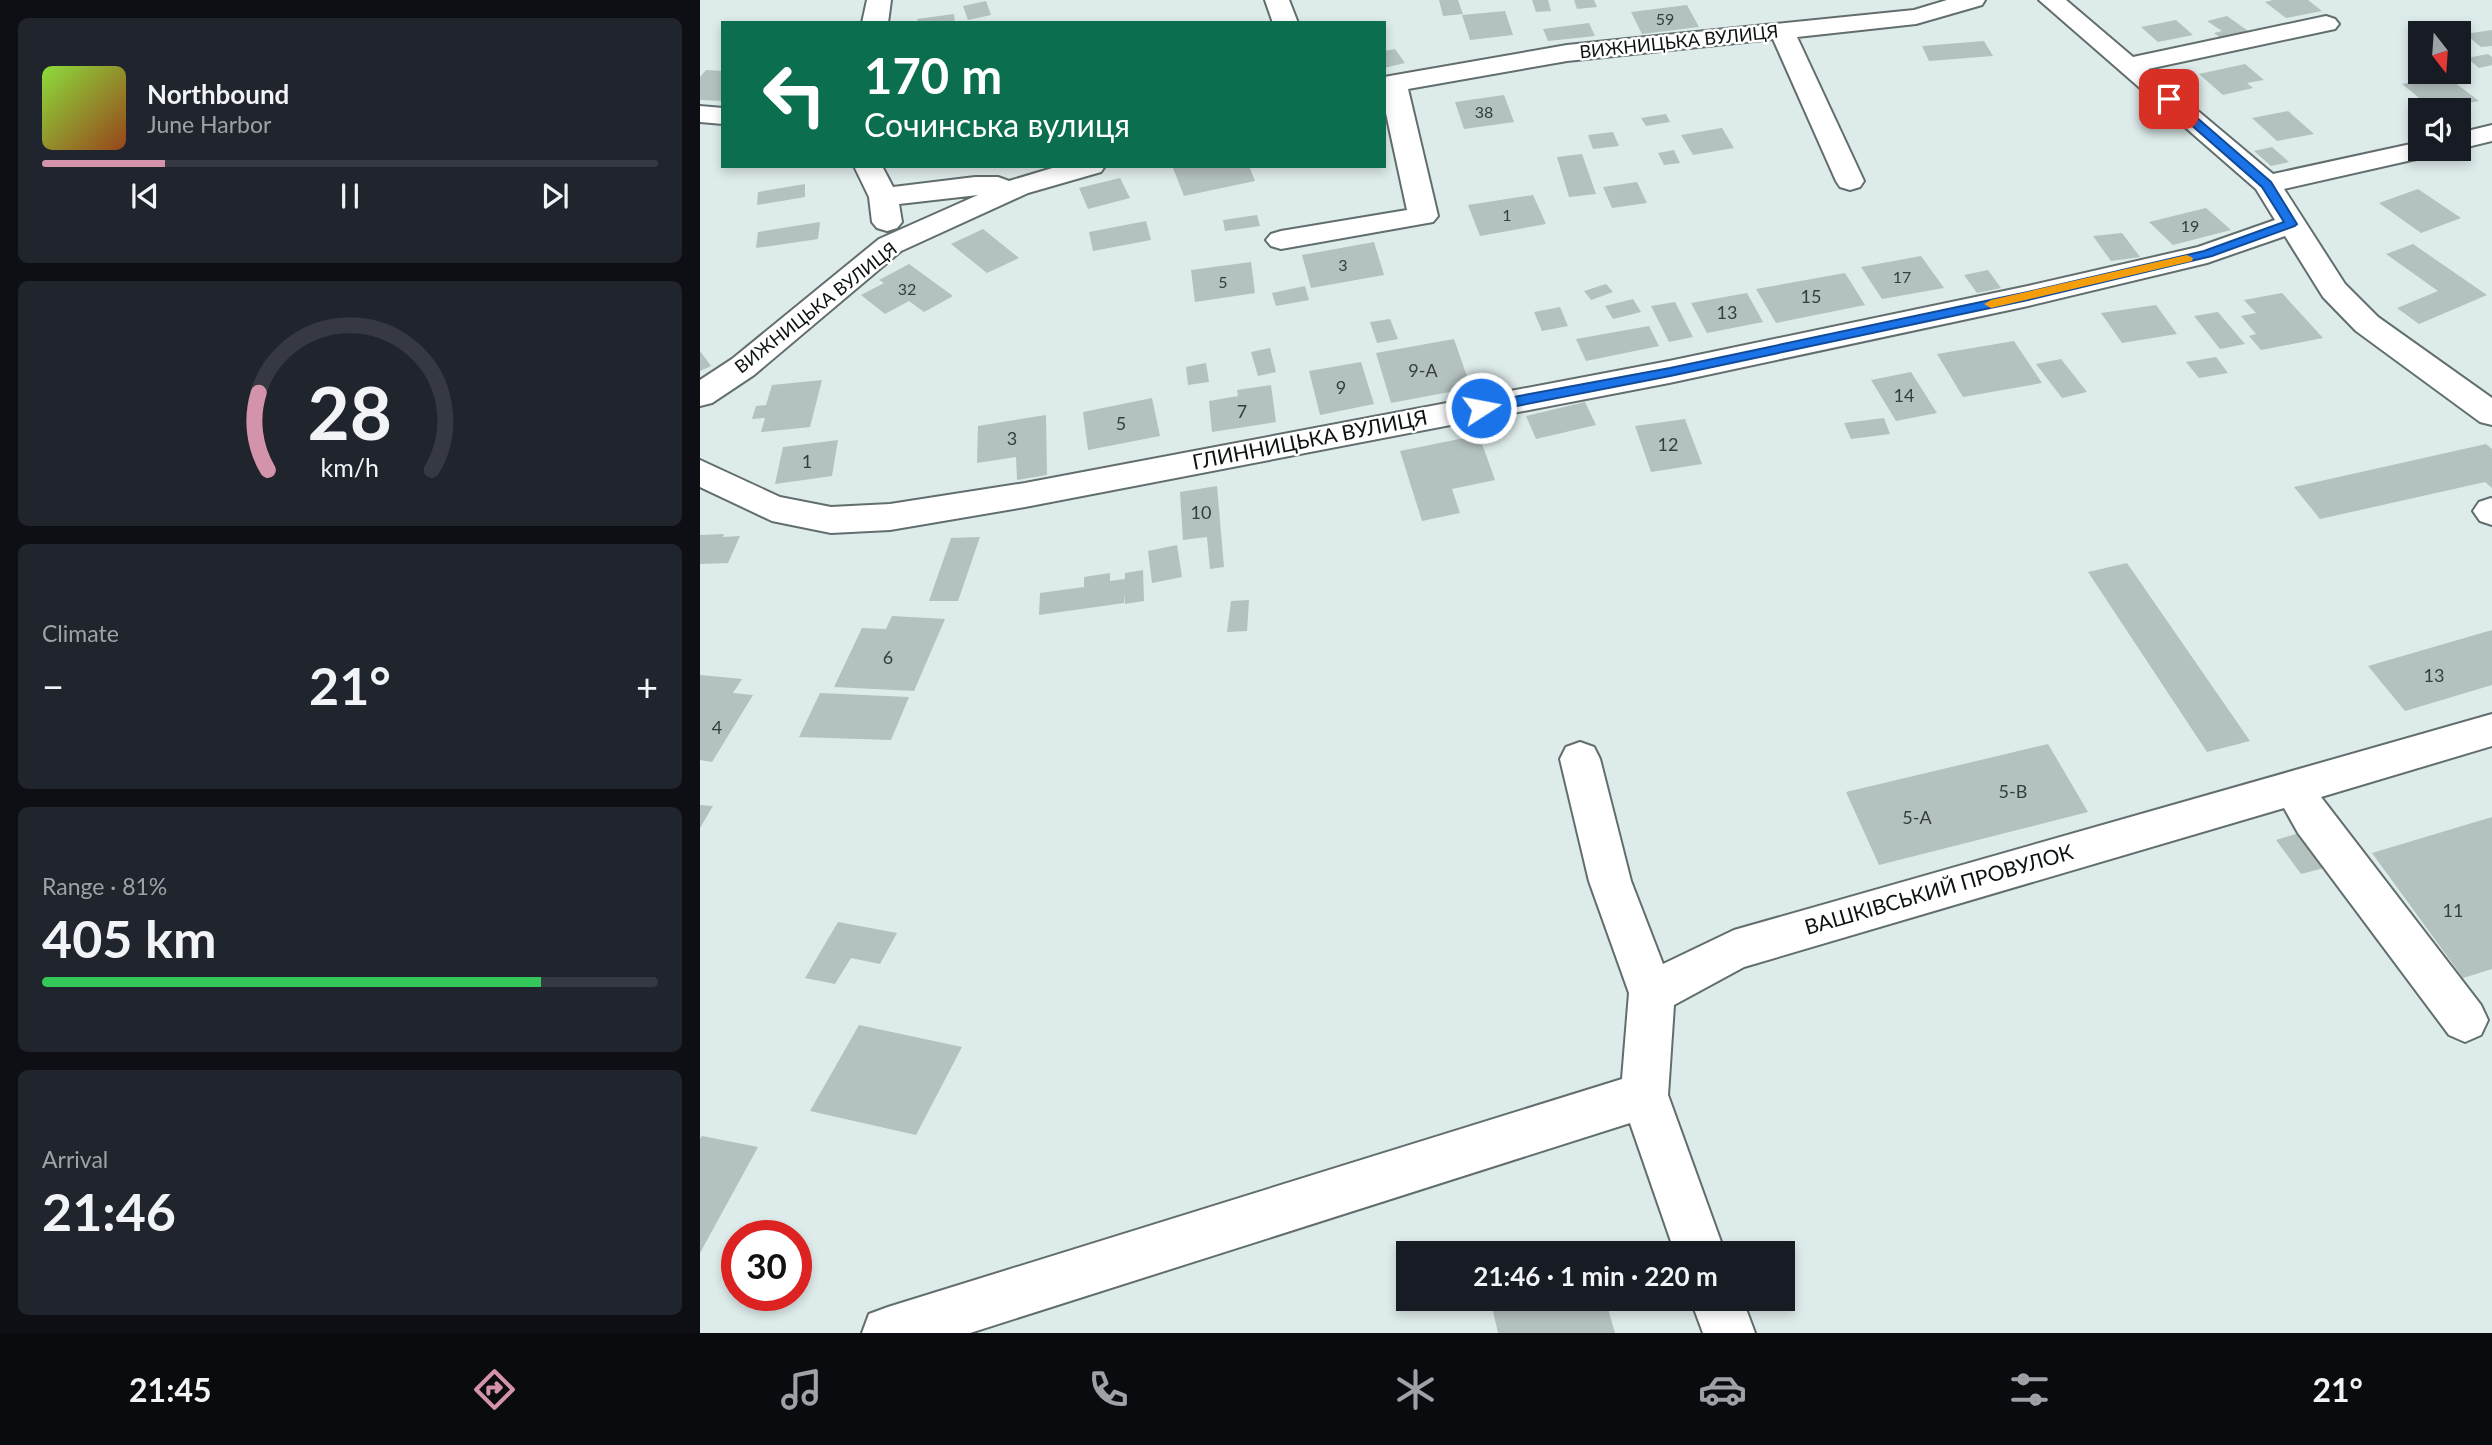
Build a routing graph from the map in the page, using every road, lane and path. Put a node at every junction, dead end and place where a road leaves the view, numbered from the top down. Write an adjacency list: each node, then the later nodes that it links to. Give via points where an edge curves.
1 (878, 0): 5 (street)
2 (1277, 0): 6 (street)
3 (1973, 0): 8 (street, ВИЖНИЦЬКА ВУЛИЦЯ, via 1916,17)
4 (2051, 0): 9 (street)
5 (875, 21)
6 (1285, 21)
7 (2326, 24): 9 (street)
8 (1782, 32): 10 (street, ВИЖНИЦЬКА ВУЛИЦЯ, via 1567,53); 18 (street)
9 (2130, 65): 19 (street)
10 (1389, 84): 23 (street, via 1423,216)
11 (700, 114): 12 (street)
12 (721, 116)
13 (2492, 134): 14 (street)
14 (2471, 138)
15 (2408, 153): 19 (street)
16 (869, 168): 21 (street)
17 (1084, 168): 20 (street, ВИЖНИЦЬКА ВУЛИЦЯ)
18 (1850, 181)
19 (2267, 184): 22 (street)
20 (1018, 187): 21 (street, via 975,186); 24 (street, ВИЖНИЦЬКА ВУЛИЦЯ)
21 (883, 197): 24 (street)
22 (2291, 224): 26 (street, via 2334,290 2367,324); 27 (street, ГЛИННИЦЬКА ВУЛИЦЯ, via 2207,254 1670,372 890,517 831,520 772,508)
23 (1281, 240)
24 (890, 245): 25 (street, ВИЖНИЦЬКА ВУЛИЦЯ, via 743,367)
25 (700, 396)
26 (2492, 414)
27 (700, 472)
28 (2492, 730): 30 (street, ВАШКІВСЬКИЙ ПРОВУЛОК)
29 (1580, 759): 31 (street, via 1610,881)
30 (2292, 786): 31 (street, ВАШКІВСЬКИЙ ПРОВУЛОК, via 1734,950); 32 (street)
31 (1652, 993): 33 (street)
32 (2465, 1020)
33 (1644, 1095): 34 (street); 36 (street)
34 (1696, 1241)
35 (1721, 1311): 37 (street)
36 (888, 1333)
37 (1729, 1333)

